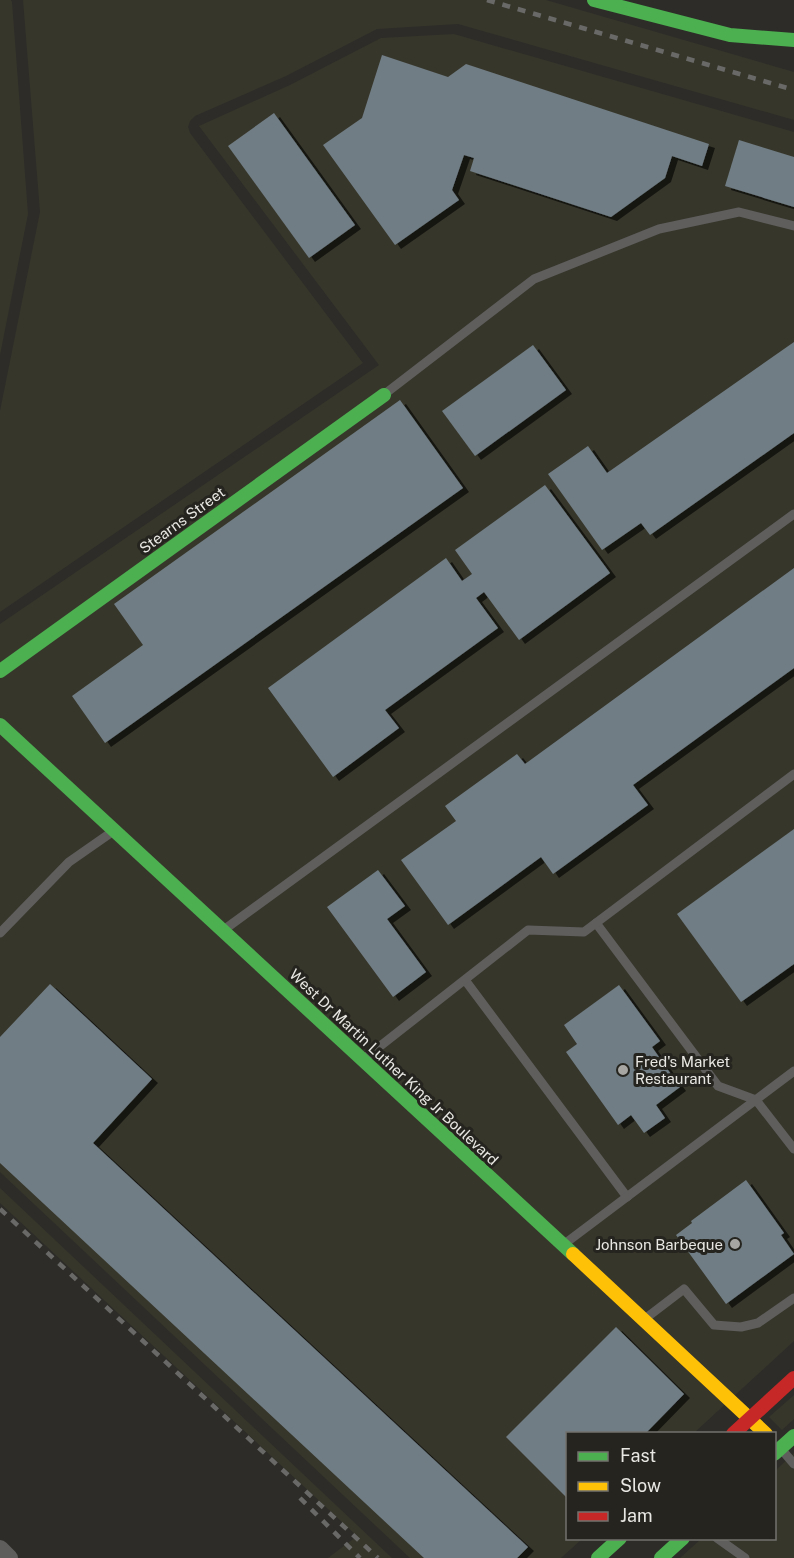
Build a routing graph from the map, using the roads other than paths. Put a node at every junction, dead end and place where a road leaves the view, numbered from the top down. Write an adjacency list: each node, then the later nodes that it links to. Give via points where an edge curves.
1 (594, 0): 2 (street, via 730,34)
2 (794, 40)
3 (794, 226): 4 (lane, via 739,212 659,229 534,279)
4 (384, 395): 6 (street, Stearns Street)
5 (794, 514): 11 (lane)
6 (0, 671)
7 (0, 725): 9 (street, West Dr Martin Luther King Jr Boulevard)
8 (794, 774): 10 (lane)
9 (114, 830): 11 (street, West Dr Martin Luther King Jr Boulevard); 12 (lane, via 69,862)
10 (596, 923): 13 (lane, via 584,932 528,930); 16 (lane, via 718,1086)
11 (223, 931): 14 (street, West Dr Martin Luther King Jr Boulevard)
12 (0, 933)
13 (465, 980): 14 (lane); 18 (lane)
14 (363, 1060): 19 (street, West Dr Martin Luther King Jr Boulevard)
15 (794, 1071): 16 (lane)
16 (756, 1100): 17 (lane); 18 (lane)
17 (794, 1149)
18 (627, 1197): 19 (lane)
19 (563, 1245): 21 (street, West Dr Martin Luther King Jr Boulevard)
20 (794, 1298): 21 (lane, via 759,1323 741,1327 714,1325 684,1289)
21 (644, 1320): 23 (street, West Dr Martin Luther King Jr Boulevard)
22 (794, 1378): 23 (street)
23 (750, 1418): 24 (street); 25 (street, West Dr Martin Luther King Jr Boulevard)
24 (736, 1432)
25 (764, 1432)
26 (794, 1436): 27 (street)
27 (776, 1448): 28 (lane)
28 (794, 1464)
29 (619, 1540): 35 (street)
30 (682, 1540): 33 (street)
31 (718, 1540): 36 (lane)
32 (0, 1549): 34 (street)
33 (664, 1557)
34 (9, 1558)
35 (598, 1558)
36 (745, 1558)

